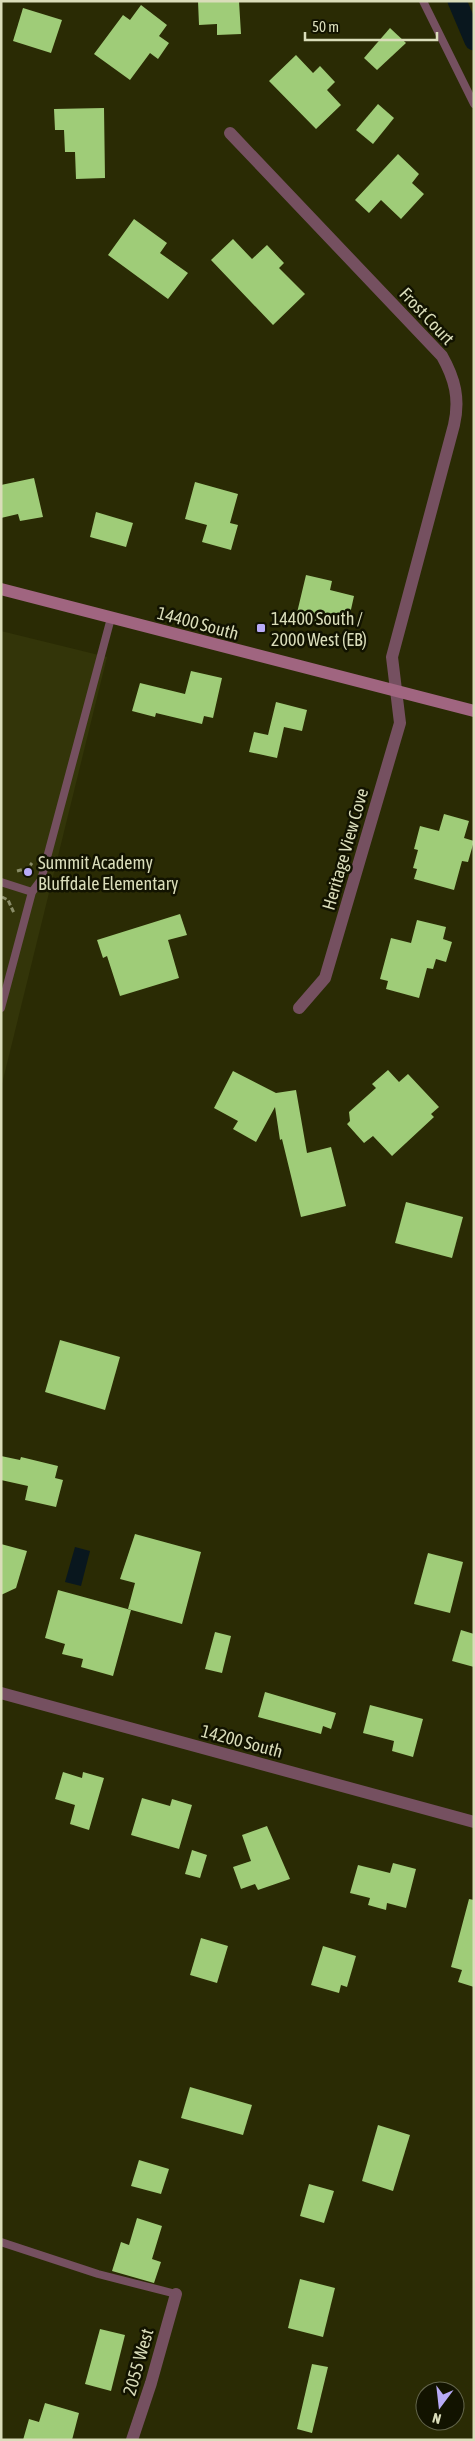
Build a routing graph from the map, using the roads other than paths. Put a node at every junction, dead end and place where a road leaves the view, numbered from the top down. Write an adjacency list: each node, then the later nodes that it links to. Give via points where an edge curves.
1 (423, 1): 2 (lane)
2 (474, 104)
3 (230, 133): 6 (street, Frost Court, via 442,356 451,372 458,408 392,656)
4 (1, 589): 5 (main road, 14400 South)
5 (111, 618): 6 (main road, 14400 South); 9 (lane, via 41,880)
6 (396, 692): 7 (main road, 14400 South); 11 (street, Heritage View Cove, via 400,723 325,978)
7 (474, 711)
8 (1, 882): 9 (lane)
9 (32, 892): 10 (lane)
10 (1, 1008)
11 (299, 1008)
12 (1, 1693): 13 (street, 14200 South)
13 (474, 1822)
14 (1, 2242): 15 (lane, via 98,2274)
15 (176, 2294): 16 (street, 2055 West)
16 (132, 2440)

